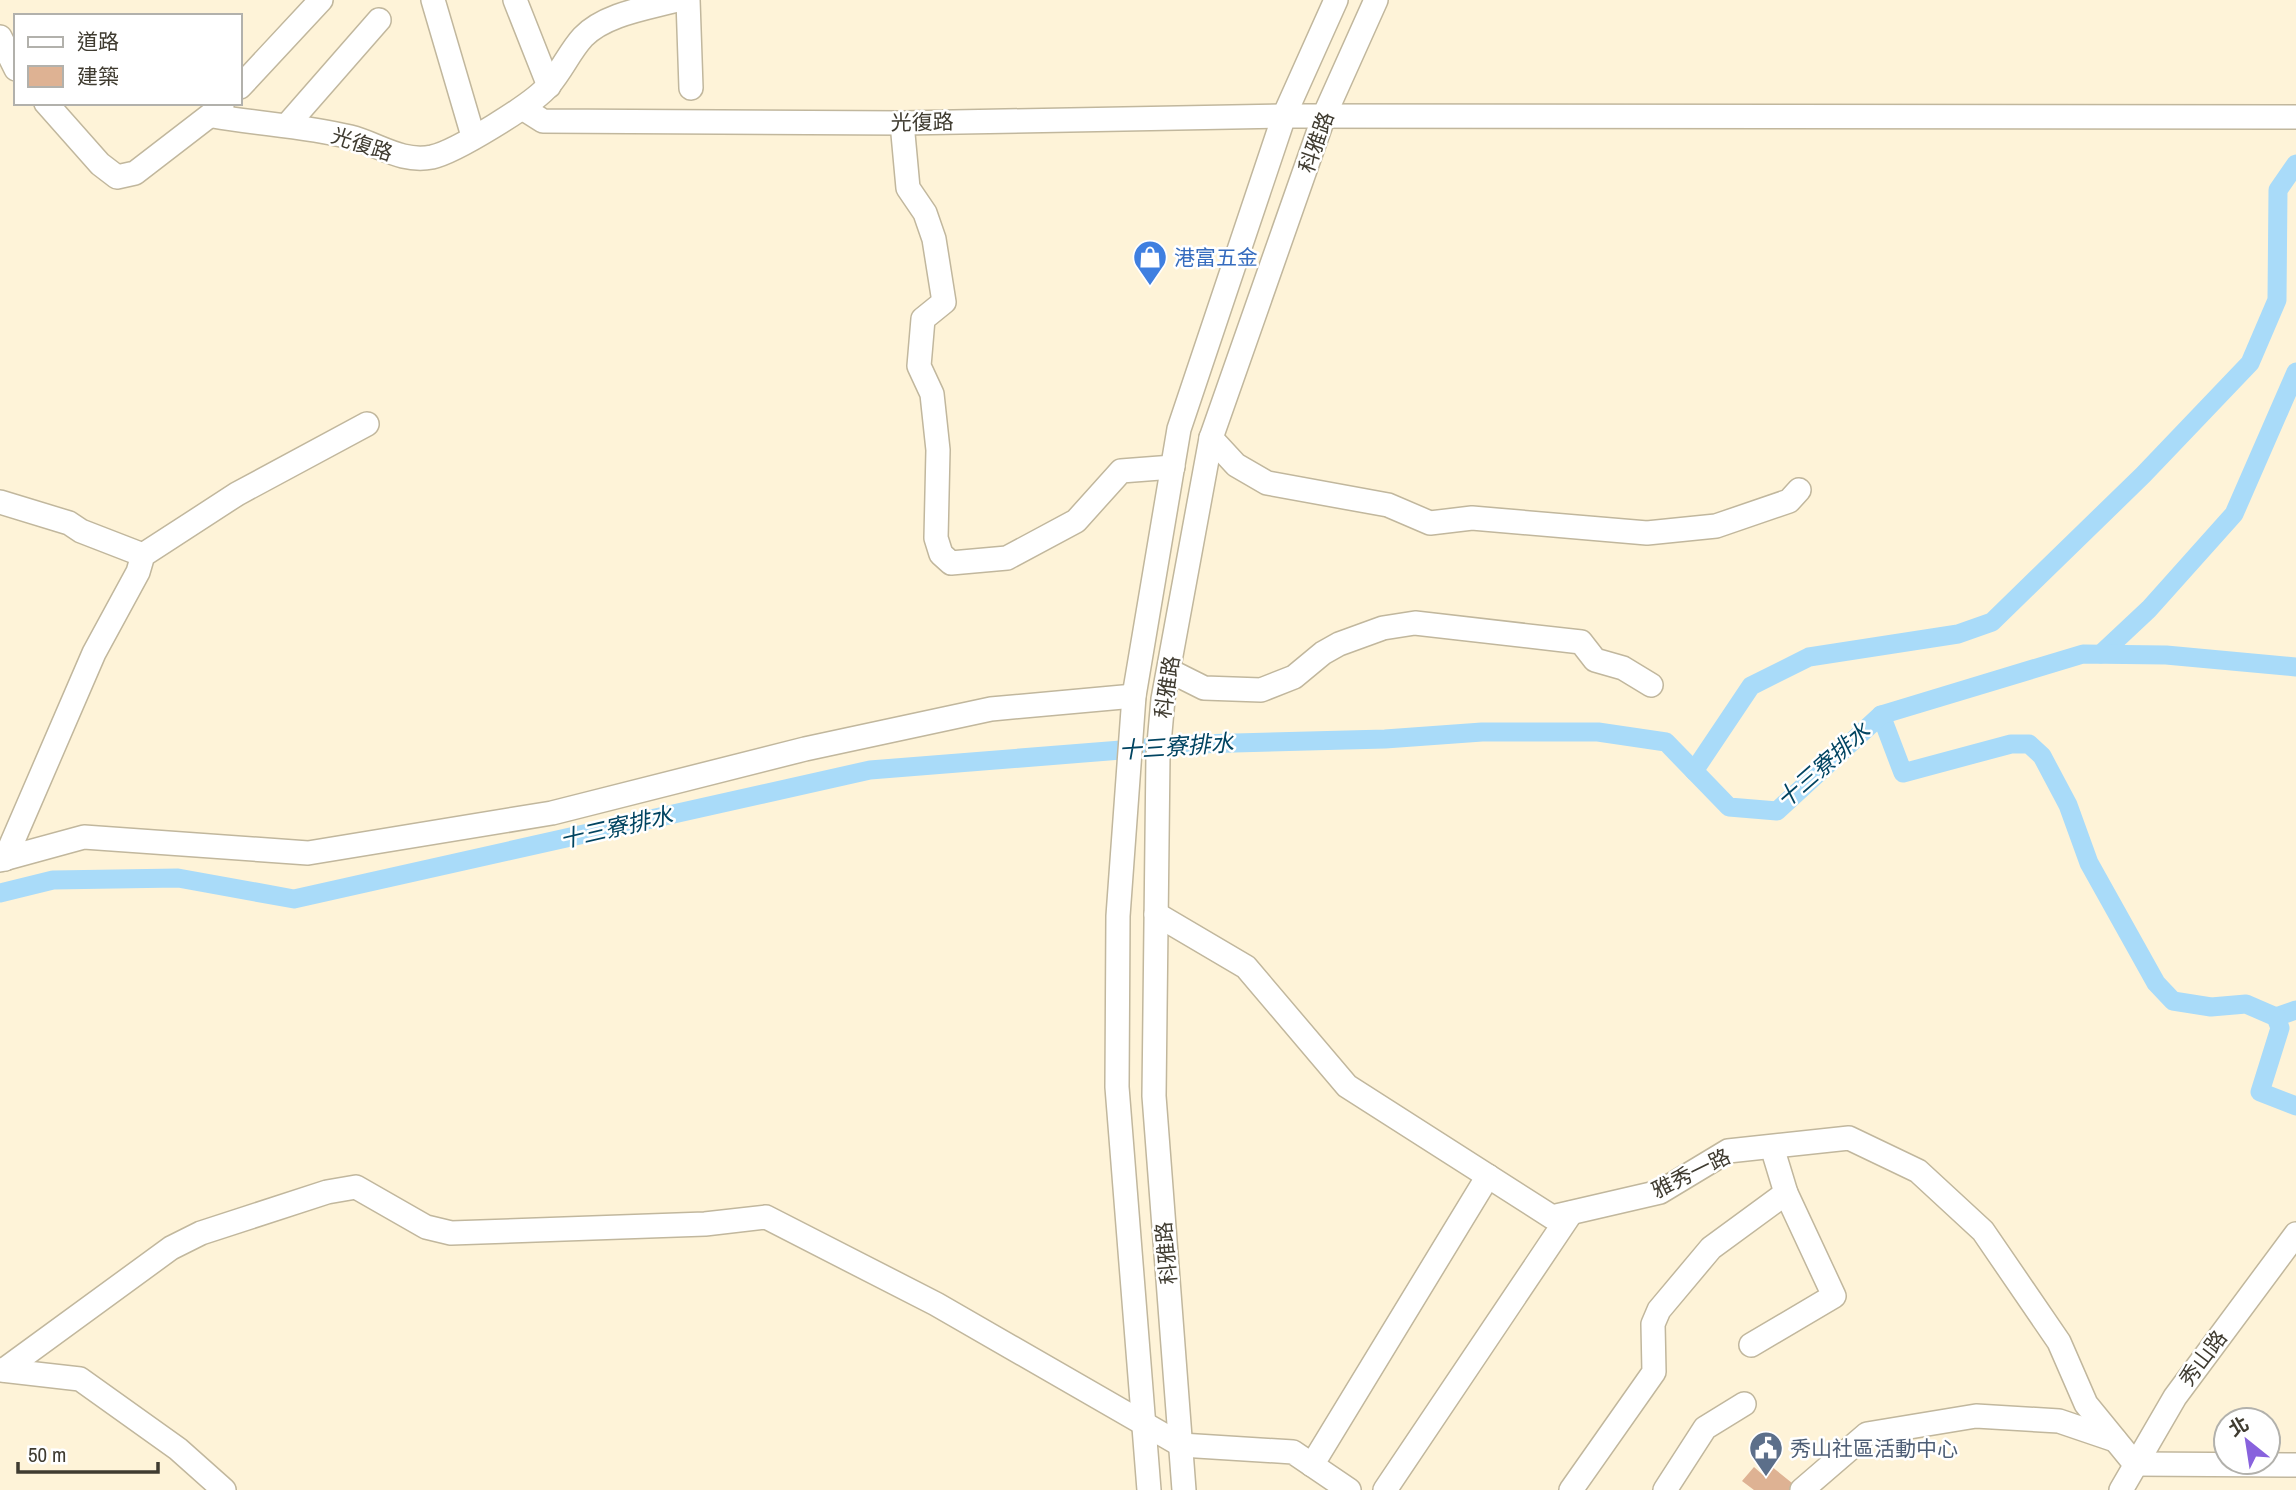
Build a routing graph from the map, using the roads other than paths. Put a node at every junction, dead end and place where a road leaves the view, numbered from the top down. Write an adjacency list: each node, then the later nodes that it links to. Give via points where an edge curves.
1 (321, 0): 11 (street)
2 (433, 0): 22 (street)
3 (515, 0): 12 (street)
4 (677, 0): 12 (street, 光復路, via 610,20 584,36)
5 (688, 0): 13 (street)
6 (1336, 0): 17 (street, 科雅路)
7 (1376, 0): 18 (street, 科雅路)
8 (379, 20): 21 (street)
9 (0, 37): 10 (street)
10 (14, 65)
11 (242, 85)
12 (549, 86): 15 (street, 光復路)
13 (691, 88)
14 (48, 105): 16 (street, 光復路, via 117,177 135,173)
15 (524, 109): 20 (street, 光復路, via 543,121); 22 (street, 光復路)
16 (219, 110): 21 (street, 光復路, via 258,124)
17 (1284, 116): 18 (street, 光復路); 20 (street, 光復路); 25 (street, 科雅路, via 1179,429)
18 (1324, 116): 19 (street, 光復路); 24 (street, 科雅路)
19 (2296, 117)
20 (902, 123): 25 (street, via 908,188 925,213 934,239 944,302 923,318 919,342 919,366 932,394 938,450 936,538 941,555 951,563 1007,558 1076,521 1121,471)
21 (288, 124): 22 (street, 光復路, via 353,138 402,158 433,157)
22 (473, 136)
23 (367, 424): 28 (street, via 237,494)
24 (1211, 438): 26 (street, via 1236,465 1267,483 1388,505 1430,523 1472,519 1647,533 1716,526 1789,501); 29 (street, 科雅路)
25 (1173, 467): 31 (street, 科雅路)
26 (1799, 491)
27 (0, 502): 28 (street, via 69,523)
28 (143, 555): 32 (street, via 94,653)
29 (1170, 671): 30 (street, via 1204,688 1261,690 1294,677 1339,644 1383,628 1415,623 1581,642 1595,660 1623,668); 33 (street, 科雅路, via 1158,755)
30 (1651, 685)
31 (1134, 696): 32 (street, via 991,709 805,749 552,813 308,853 85,837); 42 (street, 科雅路, via 1118,916 1117,1087)
32 (3, 859)
33 (1156, 914): 35 (street, 雅秀一路, via 1246,967 1347,1086); 44 (street, 科雅路, via 1154,1096)
34 (1772, 1147): 36 (street); 37 (street, 雅秀一路, via 1728,1151 1660,1192); 43 (street, 雅秀一路, via 1849,1138 1918,1171 1983,1231 2059,1342 2086,1404)
35 (1488, 1176): 37 (street, 雅秀一路, via 1552,1217); 46 (street)
36 (1786, 1193): 39 (street, via 1834,1296); 53 (street, via 1711,1248 1659,1310 1653,1324 1654,1372)
37 (1571, 1213): 52 (street)
38 (2296, 1234): 45 (street, 秀山路, via 2175,1397)
39 (1751, 1345)
40 (2, 1370): 42 (street, via 171,1248 201,1233 356,1187 426,1227 451,1233 705,1224 766,1217 936,1304); 48 (street, via 80,1379 178,1449)
41 (1744, 1404): 54 (street, via 1705,1429)
42 (1144, 1423): 44 (street); 49 (street, 科雅路)
43 (2115, 1440): 45 (street, 雅秀一路); 55 (street, via 2059,1421 1976,1416 1867,1434)
44 (1181, 1445): 46 (street, via 1293,1452); 50 (street, 科雅路)
45 (2135, 1464): 47 (street); 56 (street, 秀山路)
46 (1312, 1465): 51 (street)
47 (2296, 1465)
48 (224, 1490)
49 (1149, 1490)
50 (1184, 1490)
51 (1349, 1490)
52 (1385, 1490)
53 (1572, 1490)
54 (1665, 1490)
55 (1802, 1490)
56 (2121, 1490)

